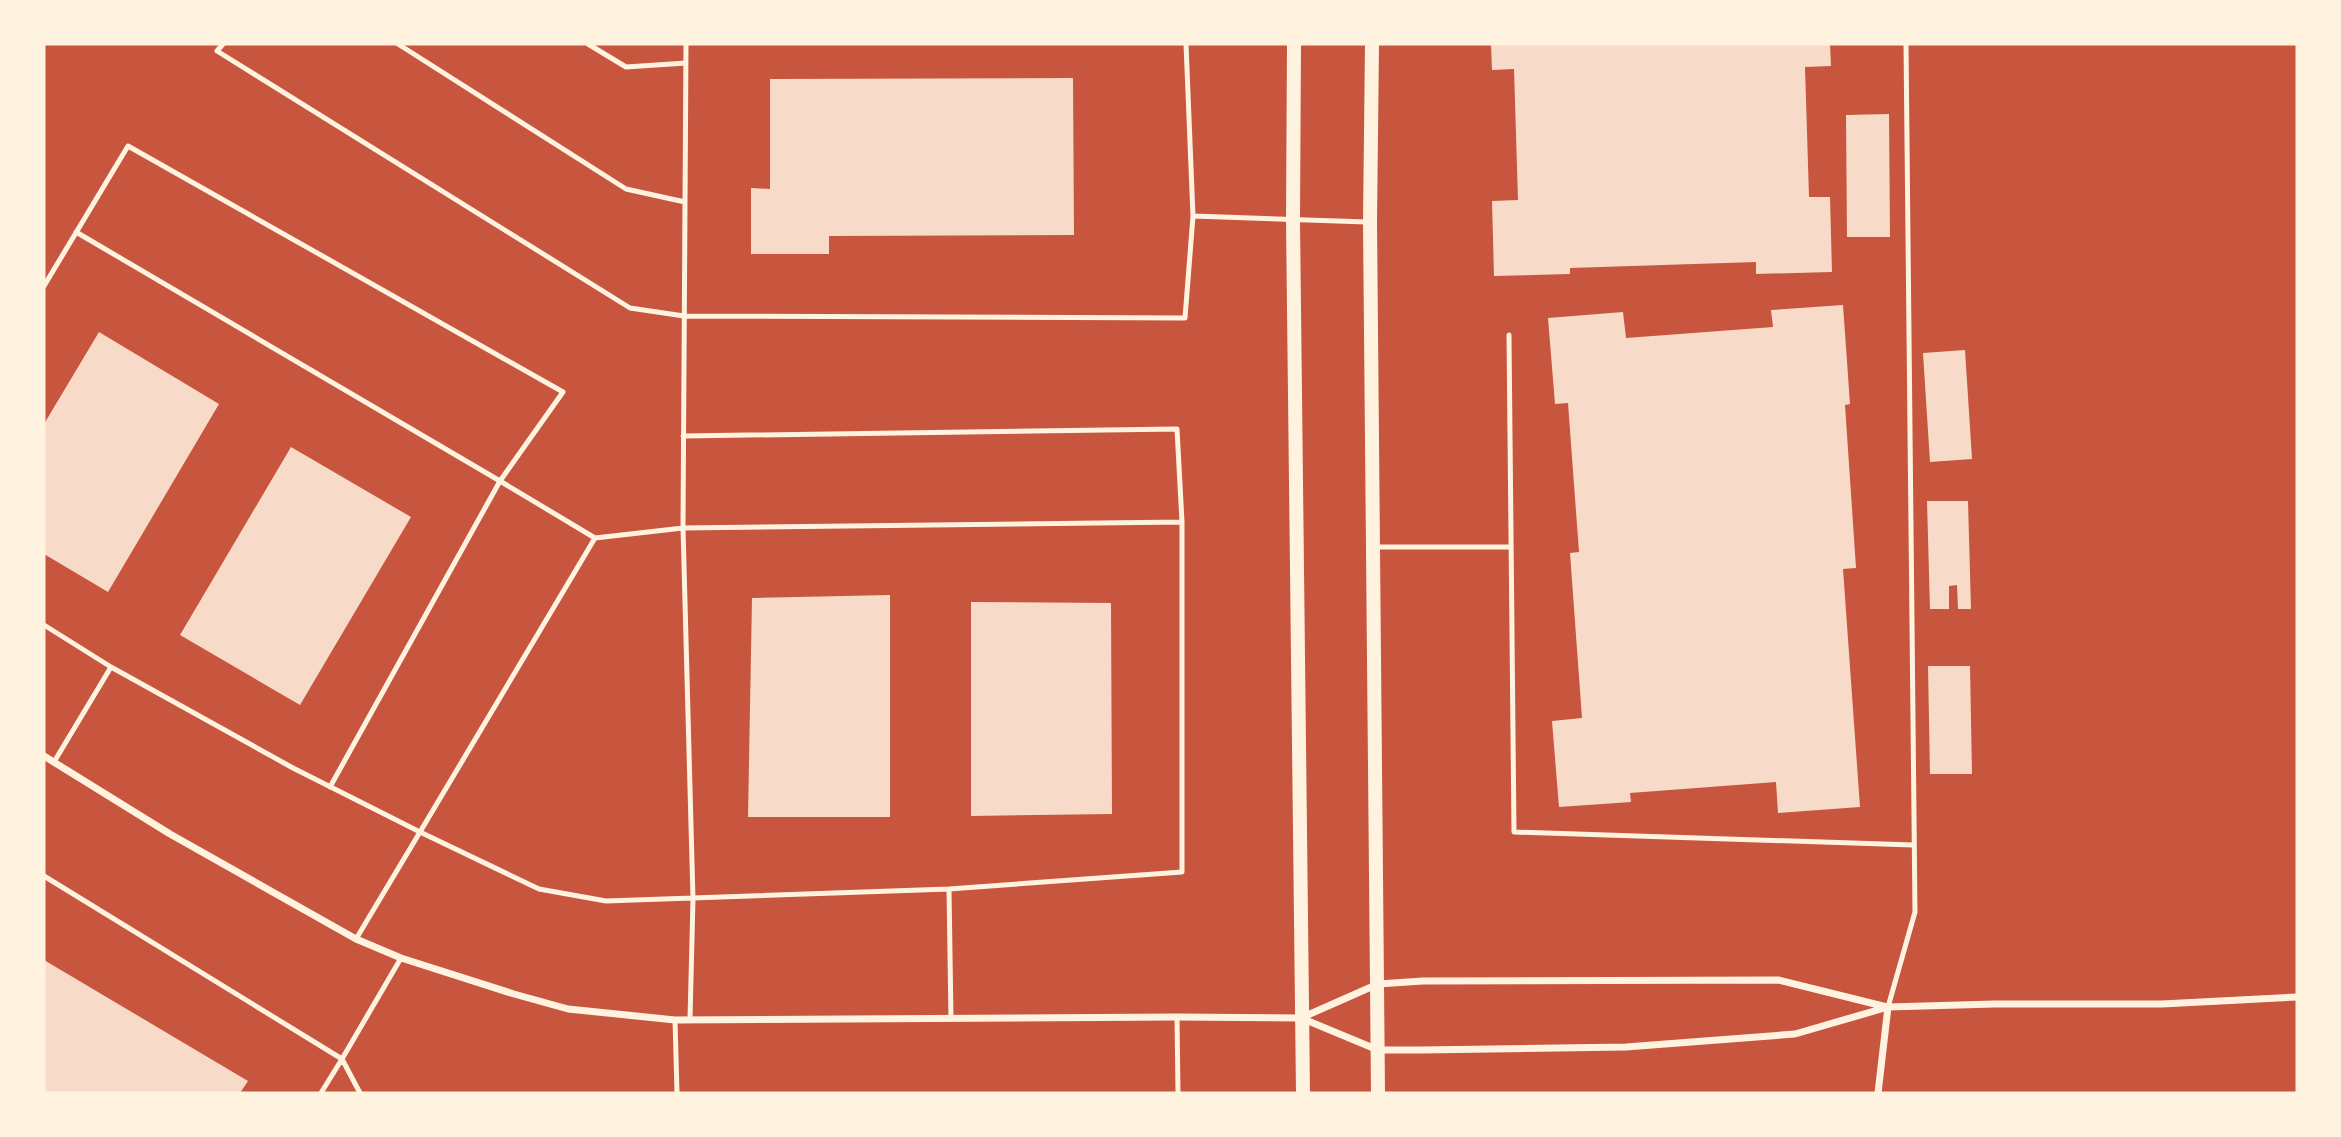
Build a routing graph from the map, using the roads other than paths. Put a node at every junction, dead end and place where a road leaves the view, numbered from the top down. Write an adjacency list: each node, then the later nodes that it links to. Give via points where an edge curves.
1 (223, 44): 16 (lane, via 217,51 630,308)
2 (398, 44): 10 (lane, via 626,189)
3 (588, 44): 9 (lane, via 626,67)
4 (686, 44): 9 (lane)
5 (1186, 44): 11 (lane)
6 (1294, 44): 12 (main road)
7 (1372, 44): 13 (main road)
8 (1906, 44): 31 (lane)
9 (686, 63): 10 (lane)
10 (685, 202): 16 (lane)
11 (1193, 216): 12 (lane); 16 (lane, via 1185,318)
12 (1293, 220): 13 (lane); 41 (main road)
13 (1370, 222): 23 (main road)
14 (76, 232): 15 (lane); 19 (lane); 19 (lane, via 128,146 563,392)
15 (44, 286)
16 (684, 316): 18 (lane)
17 (1509, 335): 24 (lane)
18 (683, 436): 20 (lane, via 1177,429); 21 (lane)
19 (500, 481): 22 (lane); 29 (lane)
20 (1182, 522): 21 (lane); 33 (lane, via 1182,872)
21 (683, 528): 22 (lane); 34 (lane)
22 (595, 538): 30 (lane)
23 (1374, 547): 24 (lane); 37 (main road)
24 (1511, 547): 31 (lane, via 1514,832)
25 (44, 625): 26 (lane)
26 (111, 667): 28 (lane); 29 (lane)
27 (44, 756): 28 (street)
28 (54, 762): 35 (street)
29 (330, 787): 30 (lane)
30 (420, 832): 34 (lane, via 539,889 606,901); 35 (lane)
31 (1913, 845): 39 (lane, via 1915,912)
32 (44, 876): 46 (lane)
33 (949, 889): 34 (lane); 43 (lane)
34 (693, 899): 42 (lane)
35 (356, 939): 36 (street)
36 (401, 958): 44 (street, via 568,1009); 46 (lane)
37 (1378, 984): 39 (street, via 1778,980); 41 (street); 45 (main road)
38 (2297, 997): 39 (street, via 2162,1004)
39 (1888, 1007): 45 (street, via 1795,1034 1626,1047); 53 (street)
40 (1177, 1017): 41 (street); 43 (street); 50 (lane)
41 (1301, 1018): 45 (street); 51 (main road)
42 (690, 1019): 43 (street); 44 (street)
43 (951, 1019)
44 (675, 1020): 49 (lane)
45 (1378, 1050): 52 (main road)
46 (342, 1059): 47 (lane); 48 (lane)
47 (321, 1093)
48 (360, 1093)
49 (677, 1093)
50 (1178, 1093)
51 (1303, 1093)
52 (1378, 1093)
53 (1878, 1093)

